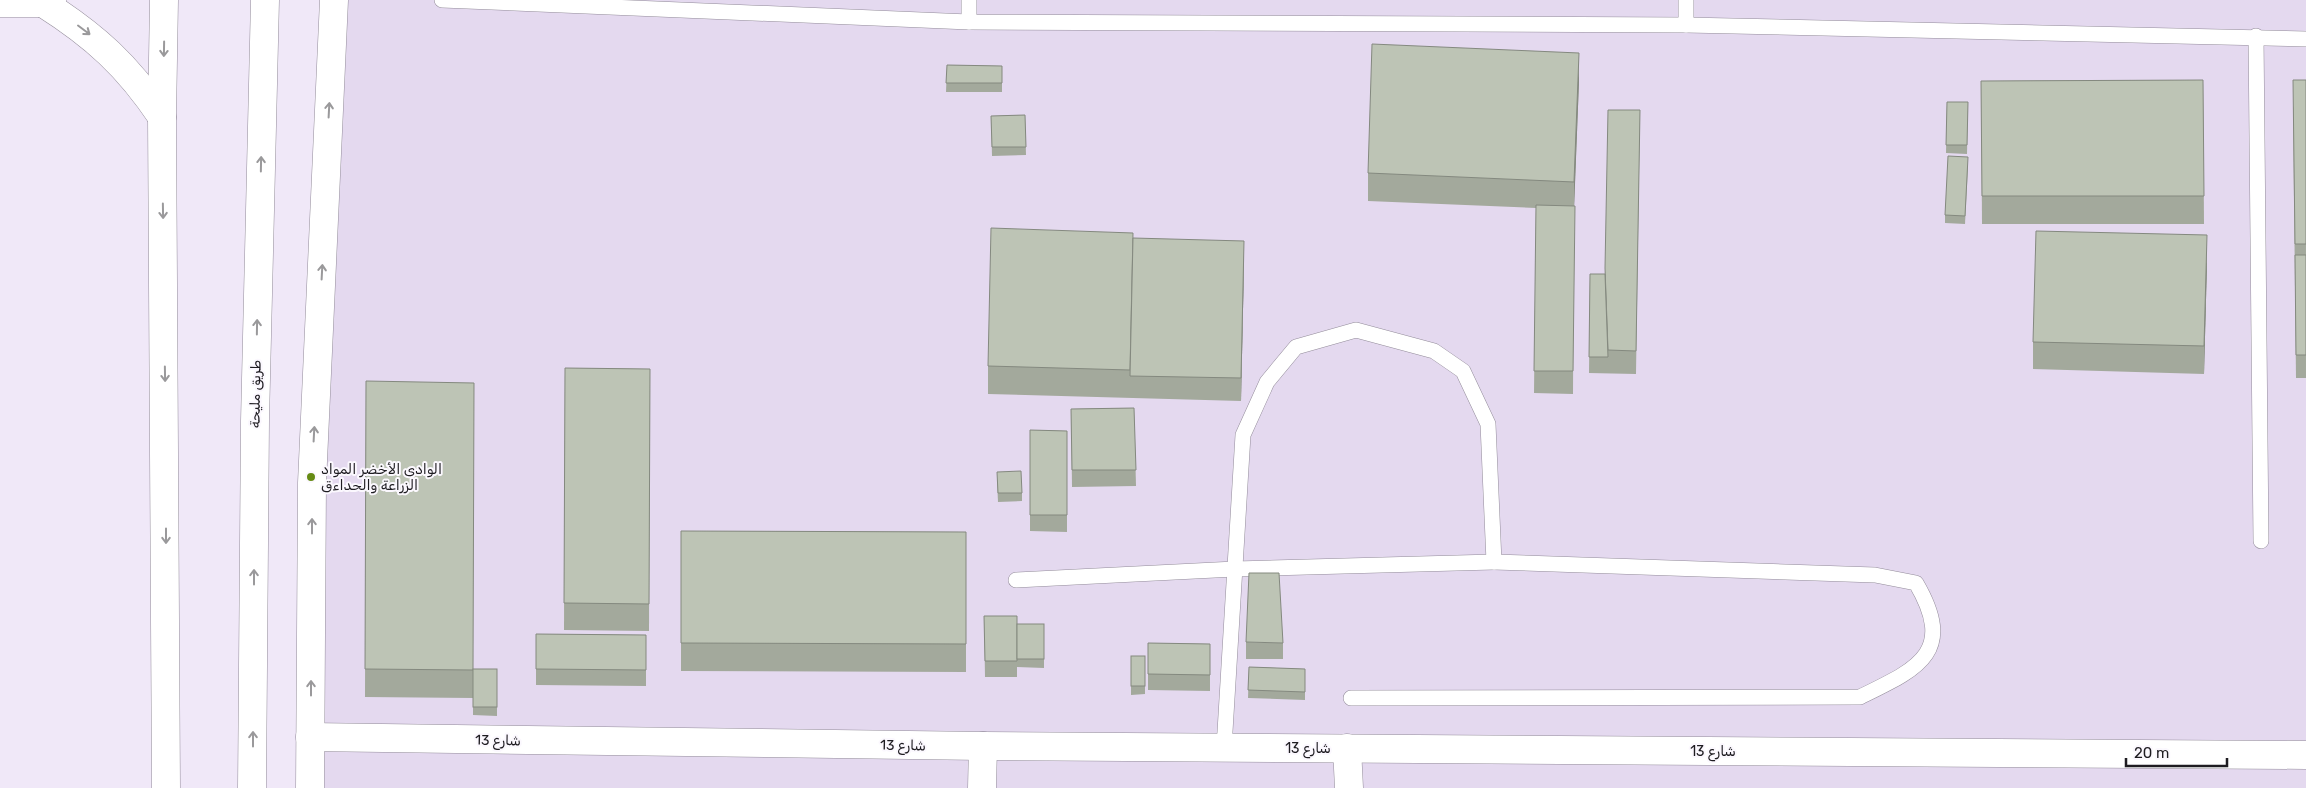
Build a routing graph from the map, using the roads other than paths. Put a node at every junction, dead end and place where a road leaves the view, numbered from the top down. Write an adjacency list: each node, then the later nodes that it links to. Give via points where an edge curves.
1 (164, 0): 14 (street, one-way to 14)
2 (265, 0): 26 (street, طريق مليحة, one-way to 2, via 255,421)
3 (334, 0): 20 (street, one-way to 3, via 312,483)
4 (442, 0): 5 (lane)
5 (460, 0): 10 (lane)
6 (969, 0): 10 (lane)
7 (1686, 0): 11 (lane)
8 (48, 2): 9 (street); 14 (street, one-way to 14, via 98,41 144,89)
9 (0, 3)
10 (969, 22): 11 (lane)
11 (1686, 25): 12 (lane)
12 (2256, 36): 13 (lane); 15 (lane)
13 (2306, 39)
14 (162, 117): 25 (street, one-way to 25)
15 (2261, 541)
16 (1494, 562): 17 (lane); 17 (lane, via 1488,424 1463,371 1434,351 1356,330 1296,347 1267,382 1243,435); 19 (lane, via 1875,574 1916,583 1928,604 1934,632 1929,652 1905,675 1860,697)
17 (1235, 569): 18 (lane); 22 (lane)
18 (1016, 580)
19 (1350, 698)
20 (310, 737): 21 (street, شارع 13); 27 (street)
21 (983, 746): 22 (street, شارع 13); 28 (street)
22 (1224, 748): 23 (street, شارع 13)
23 (1347, 748): 24 (street, شارع 13); 29 (street)
24 (2306, 754)
25 (166, 788)
26 (252, 788)
27 (310, 788)
28 (982, 788)
29 (1349, 788)

